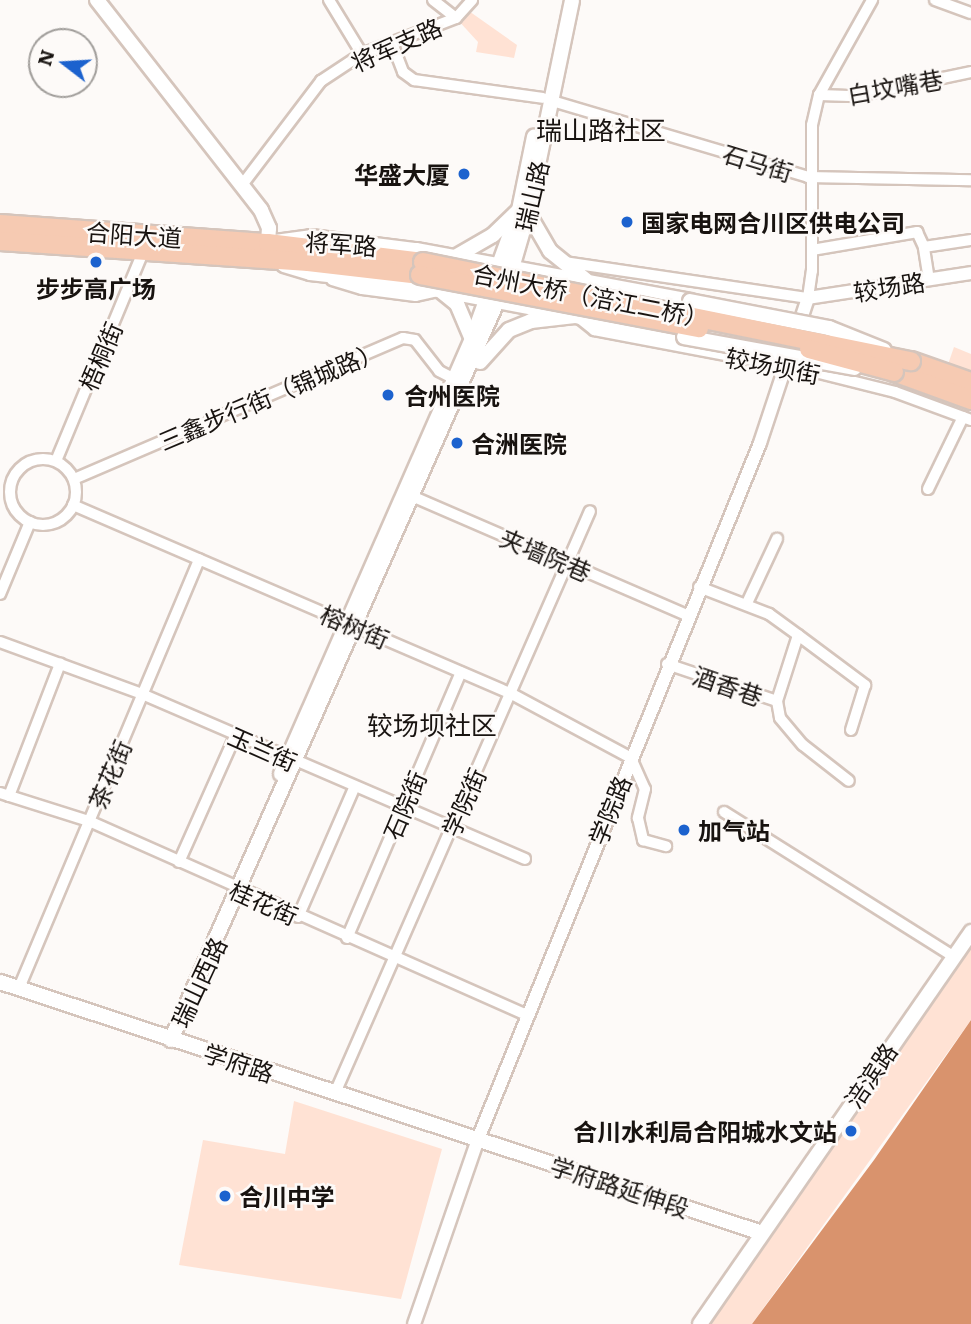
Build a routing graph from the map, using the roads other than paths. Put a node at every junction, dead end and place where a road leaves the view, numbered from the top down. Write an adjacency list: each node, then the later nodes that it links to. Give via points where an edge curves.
1 (97, 0): 19 (main road)
2 (329, 0): 13 (street)
3 (433, 0): 11 (street)
4 (472, 0): 11 (street, 将军支路)
5 (563, 0): 16 (main road, 瑞山路)
6 (572, 0): 16 (main road, 瑞山路)
7 (872, 0): 15 (street)
8 (934, 0): 9 (street)
9 (960, 4): 10 (street)
10 (971, 13)
11 (456, 18): 12 (street, 将军支路)
12 (392, 43): 13 (street, 将军支路); 16 (street, 石马街, via 403,72 414,79)
13 (362, 54): 19 (street, 将军支路, via 310,90)
14 (971, 72): 15 (street, 白坟嘴巷, via 857,96)
15 (819, 95): 17 (street, via 811,125)
16 (548, 99): 17 (street, 石马街); 20 (main road, 瑞山路)
17 (808, 177): 18 (street, 石马街); 26 (street)
18 (971, 180)
19 (242, 185): 27 (main road, via 269,228)
20 (524, 211): 28 (main road); 29 (main road, via 545,244); 30 (main road, 瑞山路)
21 (0, 224): 27 (highway, 合阳大道)
22 (971, 240): 24 (street)
23 (0, 241): 25 (highway, 合阳大道)
24 (924, 247): 26 (street, via 918,232); 33 (street)
25 (144, 250): 27 (highway, 合阳大道); 47 (street, 梧桐街)
26 (812, 250): 36 (street)
27 (267, 251): 28 (main road, 将军路, via 311,237); 31 (highway, 合州大桥（涪江二桥）); 35 (main road, 将军路, via 310,273)
28 (455, 257): 30 (main road, 将军路)
29 (564, 262): 34 (main road); 36 (street)
30 (507, 267): 34 (main road, 将军路); 37 (main road, 瑞山西路)
31 (421, 269): 40 (highway, 合州大桥（涪江二桥）, bridge); 42 (highway, 合州大桥（涪江二桥）, bridge, via 823,352)
32 (971, 273): 33 (street, 较场路)
33 (929, 280): 36 (street, 较场路)
34 (587, 281): 40 (main road, 将军路, bridge, via 829,328)
35 (440, 290): 37 (main road, 将军路); 39 (main road, via 457,304)
36 (808, 298): 41 (street, 学院路)
37 (493, 300): 38 (main road, 将军路); 39 (main road, 瑞山西路); 43 (main road, 瑞山西路)
38 (575, 316): 41 (street, 较场坝街, via 594,330); 42 (main road, 将军路, bridge, via 818,363); 43 (main road, via 531,321 509,330)
39 (472, 339): 43 (main road, 瑞山西路)
40 (911, 361): 44 (highway, 合州大桥（涪江二桥）)
41 (785, 366): 46 (street, 较场坝街, via 895,392); 59 (street, 学院路, via 760,443)
42 (894, 372): 45 (highway, 合州大桥（涪江二桥）)
43 (460, 379): 50 (street, 三鑫步行街（锦城路）, via 439,371 415,341 403,338); 52 (main road, 瑞山西路)
44 (971, 382)
45 (971, 400)
46 (967, 418): 51 (street)
47 (56, 461): 49 (street, via 26,463); 50 (street)
48 (0, 474): 49 (street)
49 (12, 478): 55 (street, via 10,499)
50 (74, 479): 53 (street)
51 (928, 489)
52 (410, 495): 58 (street, 夹墙院巷); 63 (main road, 瑞山西路)
53 (73, 505): 55 (street, via 60,520); 57 (street, 榕树街)
54 (590, 510): 58 (street, 学院街)
55 (30, 523): 60 (street)
56 (777, 539): 61 (street)
57 (199, 559): 63 (street, 榕树街); 69 (street, 茶花街)
58 (567, 563): 62 (street, 夹墙院巷); 70 (street, 学院街)
59 (699, 587): 61 (street); 62 (street, 学院路)
60 (0, 594)
61 (747, 603): 64 (street)
62 (687, 615): 67 (street, 学院路)
63 (352, 625): 68 (street, 榕树街); 75 (main road, 瑞山西路)
64 (798, 635): 71 (street, 酒香巷); 72 (street, via 865,685)
65 (0, 642): 66 (street, 玉兰街)
66 (60, 664): 69 (street, 玉兰街); 78 (street)
67 (667, 664): 71 (street, 酒香巷); 74 (street, 学院路)
68 (461, 673): 70 (street, 榕树街); 79 (street, 石院街)
69 (142, 694): 73 (street, 玉兰街); 81 (street, 茶花街)
70 (510, 694): 74 (street, 榕树街); 82 (street, 学院街)
71 (778, 702): 76 (street, via 780,718 803,745)
72 (851, 730)
73 (235, 736): 75 (street, 玉兰街); 85 (street)
74 (631, 758): 83 (street, via 645,789 638,818 643,840); 94 (street, 学院路)
75 (292, 761): 77 (street, 玉兰街); 86 (main road, 瑞山西路)
76 (849, 781)
77 (354, 788): 79 (street, 玉兰街); 87 (street)
78 (4, 794): 81 (street, 桂花街)
79 (403, 808): 82 (street, 玉兰街); 89 (street, 石院街)
80 (724, 812): 90 (street)
81 (89, 821): 85 (street, 桂花街); 93 (street, 茶花街)
82 (451, 828): 84 (street, 玉兰街); 91 (street, 学院街)
83 (666, 846)
84 (525, 859)
85 (179, 862): 86 (street, 桂花街)
86 (235, 889): 87 (street, 桂花街); 95 (main road, 瑞山西路)
87 (298, 917): 89 (street, 桂花街)
88 (971, 932): 90 (main road, 涪滨路)
89 (347, 939): 91 (street, 桂花街)
90 (953, 956): 98 (main road, 涪滨路)
91 (394, 958): 94 (street, 桂花街); 96 (street, 学院街)
92 (0, 982): 93 (main road, 学府路)
93 (19, 988): 95 (main road, 学府路)
94 (527, 1015): 97 (street, 学院路)
95 (171, 1040): 96 (main road, 学府路)
96 (335, 1093): 97 (main road, 学府路)
97 (478, 1139): 98 (main road, 学府路延伸段); 99 (street, 学院路)
98 (762, 1233): 100 (main road, 涪滨路)
99 (414, 1324)
100 (700, 1324)

